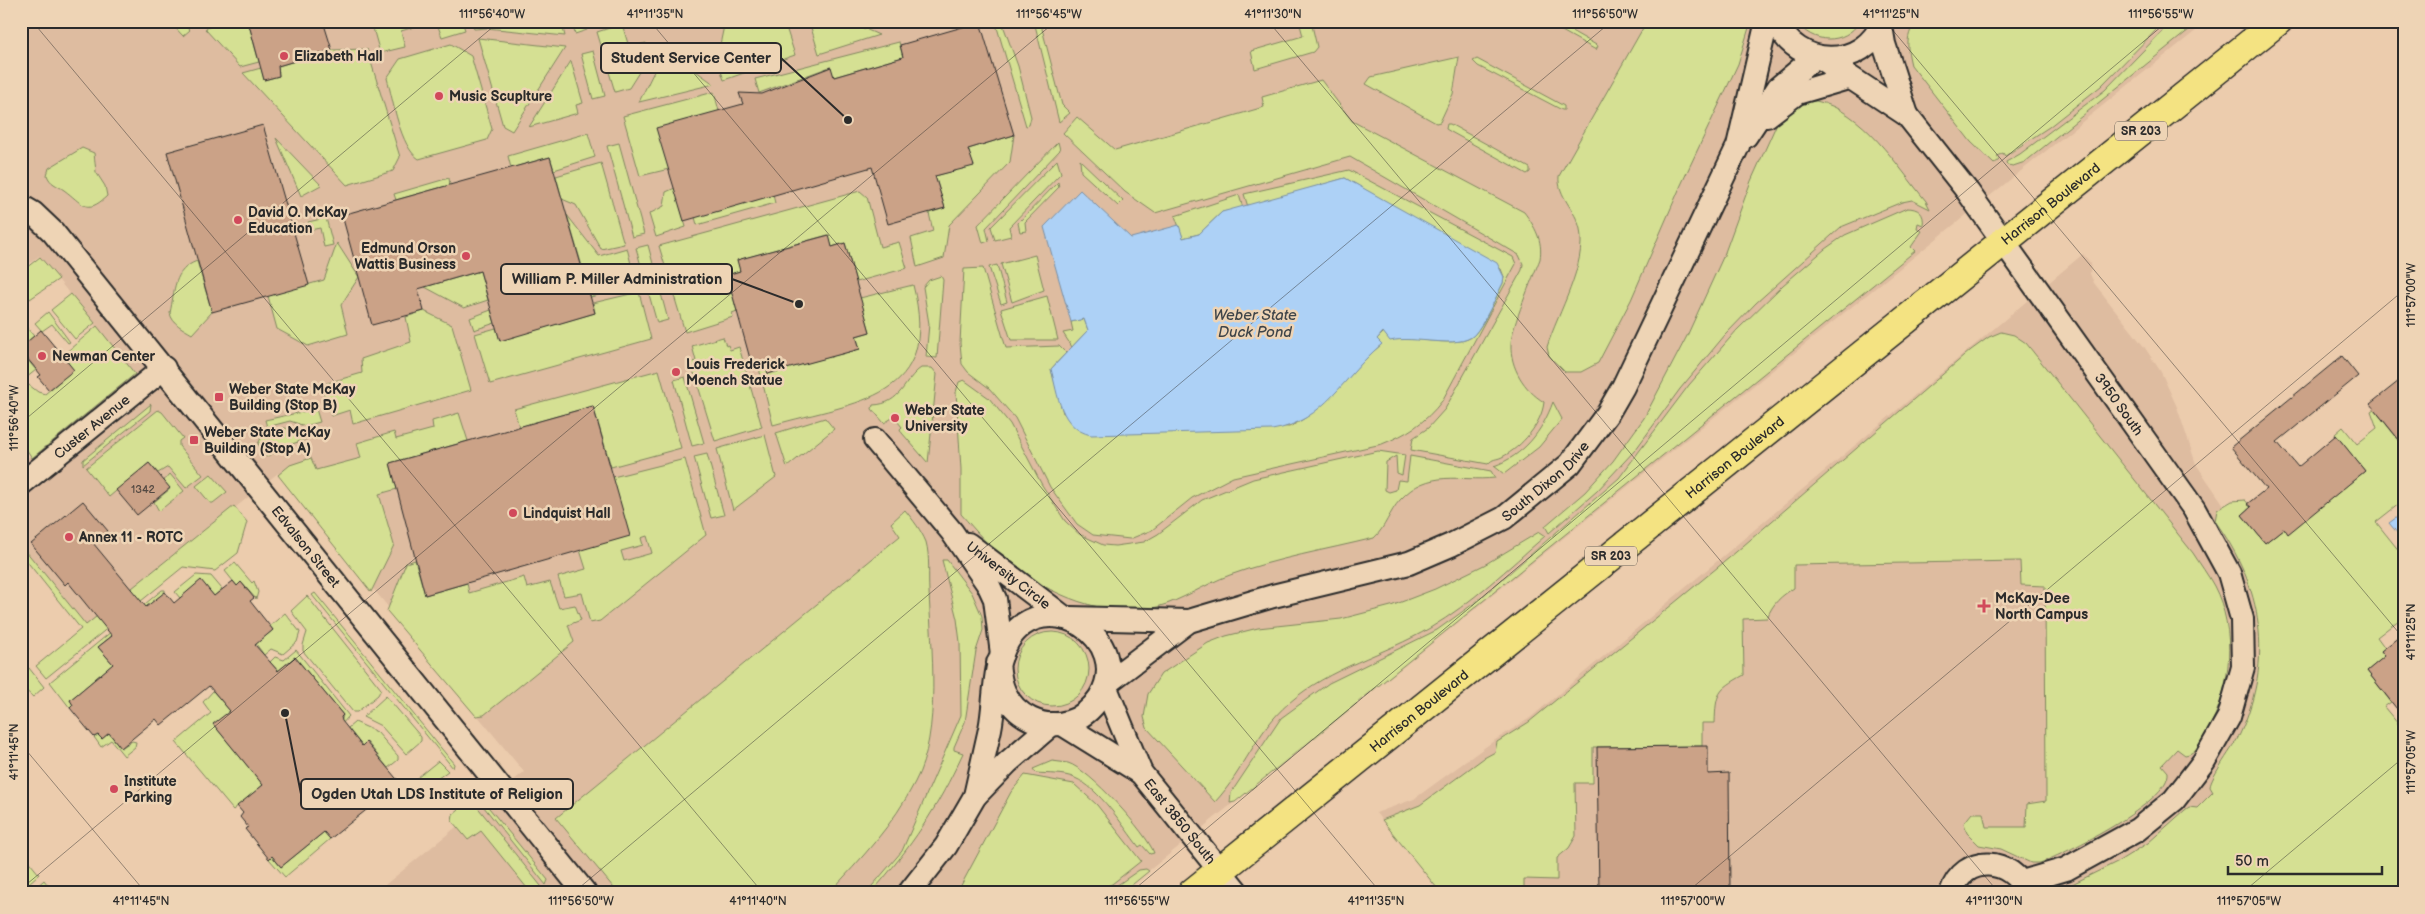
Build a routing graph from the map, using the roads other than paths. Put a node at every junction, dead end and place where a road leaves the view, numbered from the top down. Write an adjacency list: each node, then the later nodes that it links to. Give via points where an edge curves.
1 (1767, 21): 8 (street, South Dixon Drive)
2 (1776, 21): 5 (street, via 1786,39 1795,47)
3 (2278, 21): 10 (main road, Harrison Boulevard / SR 203)
4 (1882, 24): 5 (street, via 1861,50 1842,58); 7 (street, via 1884,44)
5 (1818, 58): 6 (street); 8 (street, South Dixon Drive, via 1778,88)
6 (1848, 78): 7 (street); 8 (street, via 1797,93)
7 (1907, 115): 10 (street, 3950 South)
8 (1744, 139): 16 (street, South Dixon Drive, via 1623,387 1587,443 1553,479 1504,518 1425,557)
9 (21, 206): 11 (street, Edvalson Street, via 54,232)
10 (2004, 241): 22 (main road, Harrison Boulevard / SR 203); 23 (street, 3950 South, via 2194,509 2229,573 2242,620 2243,666 2229,717 2204,761 2174,800 2137,830 2066,869)
11 (164, 368): 13 (street, Custer Avenue); 24 (street, Edvalson Street)
12 (874, 440): 14 (street, University Circle)
13 (21, 484)
14 (952, 532): 15 (street, University Circle); 17 (street, University Circle, via 995,599)
15 (1066, 618): 16 (street, South Dixon Drive); 17 (street, via 1042,618 1024,624 1010,637); 18 (street, via 1086,627 1098,640 1105,656)
16 (1189, 621): 18 (street, South Dixon Drive)
17 (1000, 659): 19 (street, via 1002,686 1011,704 1032,720); 21 (street, via 990,730)
18 (1107, 685): 19 (street, via 1088,712); 20 (street, East 3850 South)
19 (1057, 724): 20 (street, East 3850 South); 21 (street, via 1007,763)
20 (1140, 773): 22 (street, East 3850 South)
21 (975, 796): 25 (street, via 946,846)
22 (1219, 871): 26 (main road, Harrison Boulevard / SR 203); 27 (street, East 3850 South)
23 (2024, 887): 28 (street, via 2004,867 1993,864 1971,868 1961,875)
24 (586, 893)
25 (909, 893)
26 (1192, 893)
27 (1238, 893)
28 (1951, 893)

